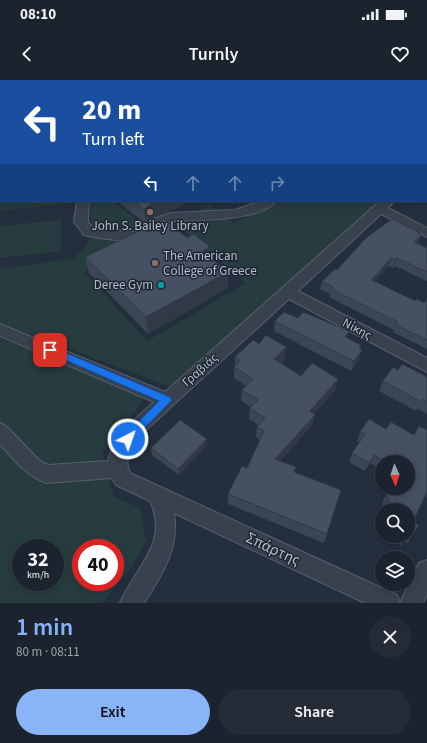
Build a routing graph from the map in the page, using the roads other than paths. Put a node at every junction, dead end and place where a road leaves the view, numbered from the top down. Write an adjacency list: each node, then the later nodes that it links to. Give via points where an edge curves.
1 (83, 202): 2 (street, via 81,222 88,232 139,237 171,217 235,214)
2 (268, 202)
3 (385, 205): 4 (street); 5 (street, Γραβιάς)
4 (427, 233)
5 (288, 292): 7 (street, Νίκης); 8 (street, Γραβιάς)
6 (0, 330): 8 (street)
7 (427, 366)
8 (167, 400): 10 (street, Γραβιάς, via 128,439 119,452)
9 (0, 431): 10 (street, via 33,467 46,474)
10 (118, 469): 11 (street, via 123,480)
11 (157, 495): 13 (street, via 165,514 164,546); 14 (street, Σπάρτης)
12 (427, 571): 15 (street)
13 (131, 603)
14 (389, 603)
15 (411, 603)

